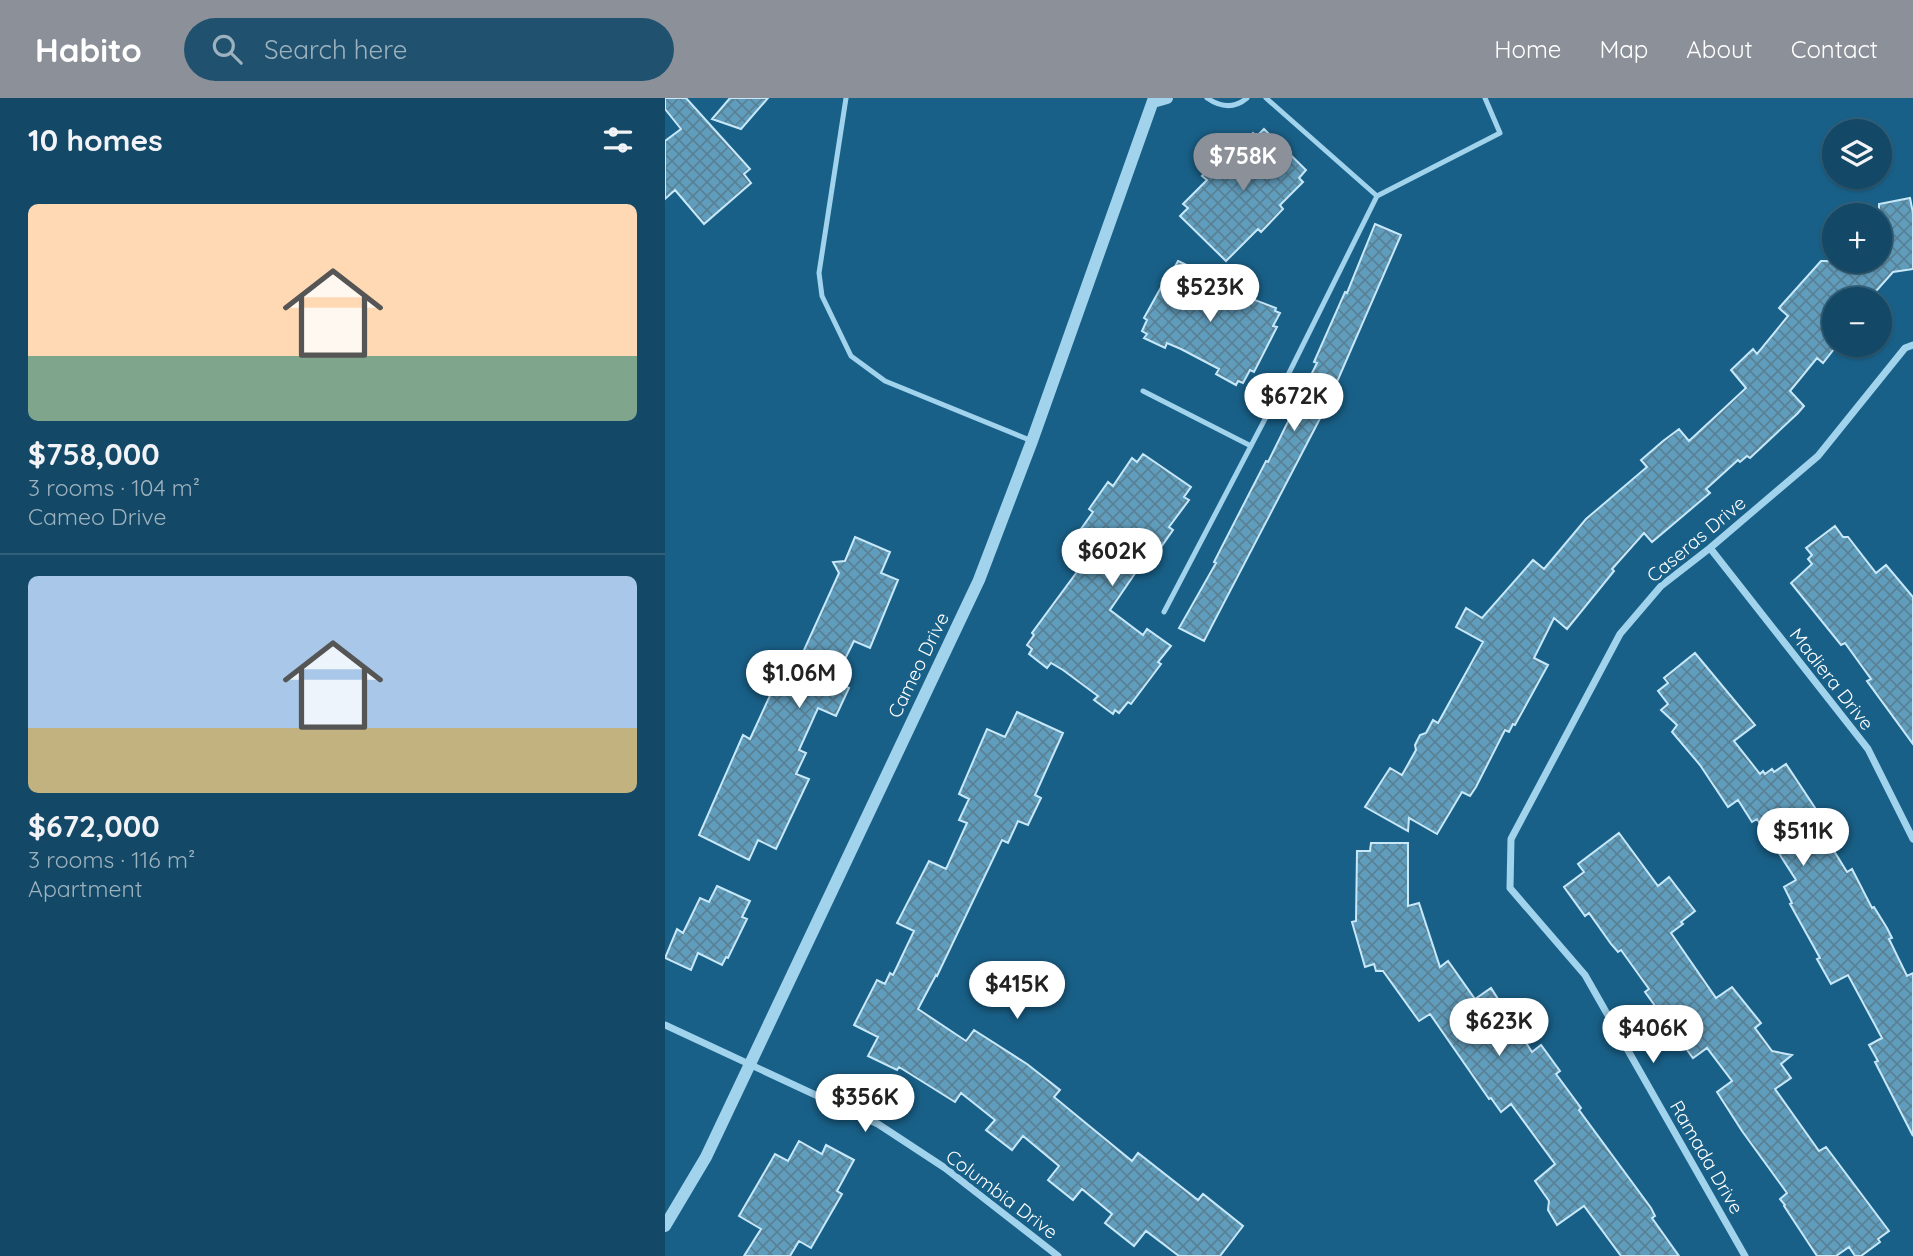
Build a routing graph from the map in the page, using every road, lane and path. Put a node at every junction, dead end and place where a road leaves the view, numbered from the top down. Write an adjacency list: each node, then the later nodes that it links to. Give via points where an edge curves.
1 (846, 98): 11 (lane, via 818,274 822,296 851,356 885,381)
2 (1167, 98): 7 (street)
3 (1207, 98): 4 (lane, via 1225,106)
4 (1247, 98)
5 (1266, 98): 8 (lane)
6 (1485, 98): 8 (lane, via 1500,133)
7 (1153, 100): 11 (street, Cameo Drive)
8 (1377, 196): 12 (lane)
9 (1913, 345): 13 (street, Caseras Drive, via 1905,348 1818,456)
10 (1143, 391): 12 (lane)
11 (1032, 441): 18 (street, Cameo Drive, via 979,580)
12 (1251, 446): 14 (lane)
13 (1710, 548): 15 (street, Madiera Drive, via 1868,749); 16 (street, Caseras Drive, via 1661,586 1620,634 1607,658 1511,839 1510,888)
14 (1164, 612)
15 (1913, 839)
16 (1521, 902): 21 (street, Ramada Drive, via 1585,975)
17 (665, 1026): 18 (street, Columbia Drive)
18 (748, 1064): 19 (street, Cameo Drive, via 706,1157); 20 (street, Columbia Drive, via 878,1124 945,1168)
19 (665, 1226)
20 (1058, 1256)
21 (1745, 1256)

